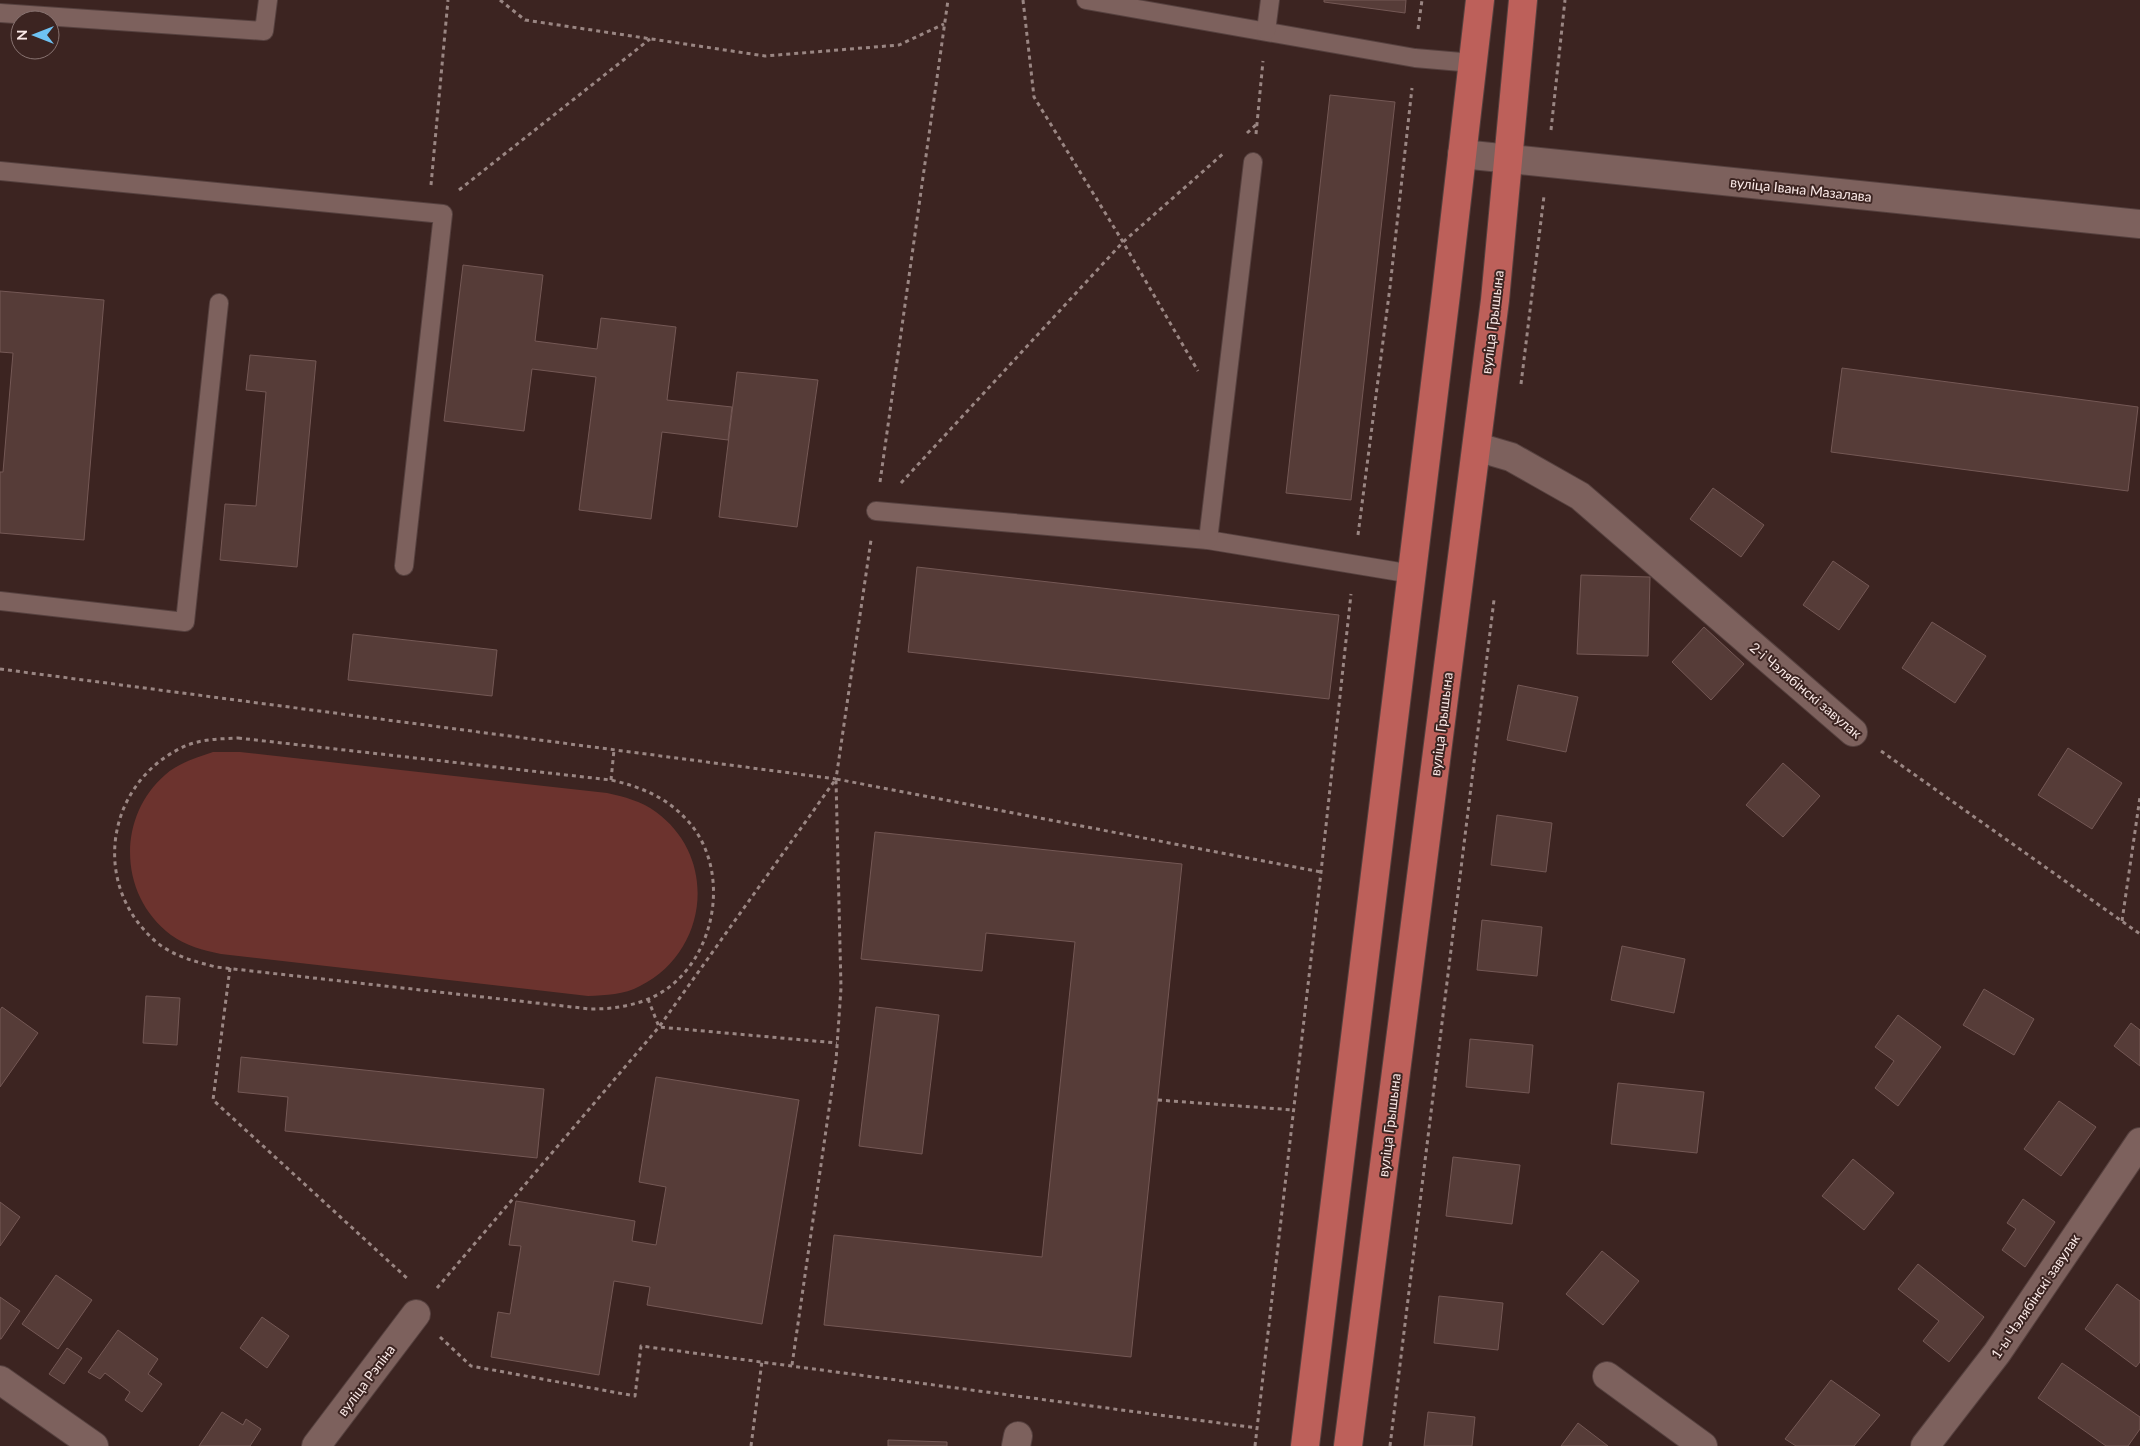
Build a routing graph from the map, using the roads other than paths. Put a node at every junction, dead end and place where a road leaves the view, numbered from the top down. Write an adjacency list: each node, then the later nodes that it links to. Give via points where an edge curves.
1 (268, 0): 6 (lane, via 264,31)
2 (1086, 0): 7 (lane)
3 (1270, 0): 7 (lane)
4 (1480, 0): 8 (main road)
5 (1523, 0): 10 (main road, вуліца Грышына)
6 (0, 13)
7 (1266, 31): 8 (lane, via 1415,58)
8 (1473, 63): 9 (main road)
9 (1462, 154): 10 (street, вуліца Iвана Мазалава); 19 (main road)
10 (1509, 157): 13 (street, вуліца Iвана Мазалава); 15 (main road, вуліца Грышына)
11 (1253, 162): 17 (lane)
12 (0, 171): 18 (lane, via 443,214)
13 (2140, 224)
14 (220, 303): 20 (lane, via 185,622)
15 (1476, 447): 21 (street, 2-і Чэлябінскі завулак, via 1511,457 1580,496); 29 (main road, вуліца Грышына)
16 (876, 511): 17 (lane)
17 (1208, 540): 19 (lane)
18 (404, 566)
19 (1412, 574): 28 (main road)
20 (0, 601)
21 (1853, 732)
22 (2140, 1142): 31 (street, 1-ы Чэлябінскі завулак, via 1996,1353)
23 (422, 1306): 27 (street, вуліца Рэпіна)
24 (1608, 1376): 30 (street)
25 (0, 1380): 26 (street)
26 (94, 1446)
27 (316, 1446)
28 (1305, 1446)
29 (1348, 1446)
30 (1703, 1446)
31 (1925, 1446)

